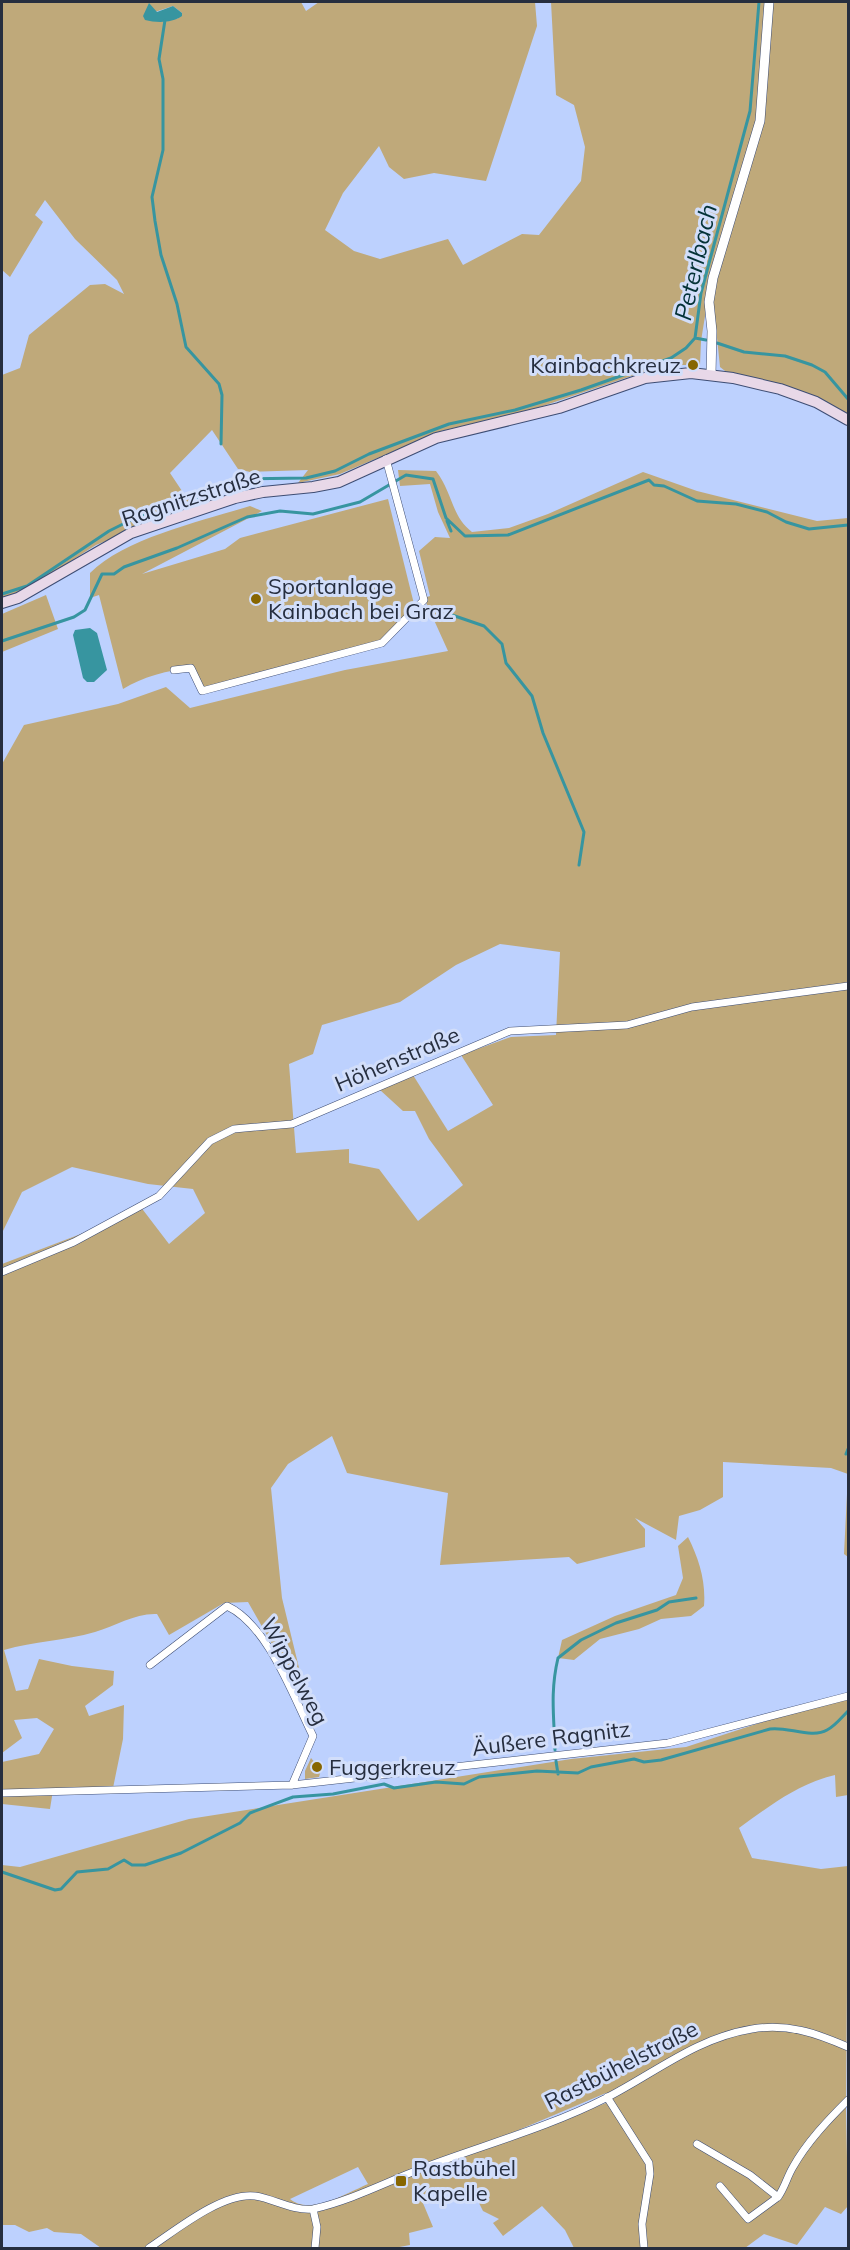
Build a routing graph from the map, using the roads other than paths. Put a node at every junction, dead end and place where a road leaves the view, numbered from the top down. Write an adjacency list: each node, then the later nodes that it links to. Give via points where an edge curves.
1 (769, 2): 2 (street, via 760,121 709,302)
2 (711, 375): 3 (main road, Ragnitzstraße, via 780,389); 4 (main road, Ragnitzstraße, via 645,378 559,408 436,438)
3 (849, 420)
4 (386, 459): 5 (main road, Ragnitzstraße, via 339,482 235,498 130,533 18,598); 6 (street, via 424,600 382,643 202,691 191,668)
5 (2, 603)
6 (174, 670)
7 (849, 986): 8 (street, Höhenstraße, via 692,1007 627,1025 510,1031 292,1124 234,1129 210,1141 159,1196 74,1242)
8 (2, 1272)
9 (150, 1665): 11 (street, Wippelweg, via 227,1606 242,1613 261,1635 313,1736)
10 (849, 1696): 11 (street, Äußere Ragnitz, via 668,1743)
11 (292, 1785): 12 (street, Äußere Ragnitz)
12 (2, 1792)
13 (849, 2047): 14 (street, Rastbühelstraße, via 803,2029 738,2031 687,2050)
14 (606, 2097): 19 (street, Rastbühelstraße, via 531,2130); 22 (street, via 649,2163 642,2224)
15 (849, 2100): 18 (street, via 812,2139)
16 (697, 2144): 18 (street, via 750,2175)
17 (720, 2186): 18 (street, via 748,2219)
18 (778, 2197)
19 (313, 2209): 20 (street, Rastbühelstraße, via 253,2196 234,2198); 21 (street, via 317,2227)
20 (149, 2248)
21 (315, 2248)
22 (644, 2248)

